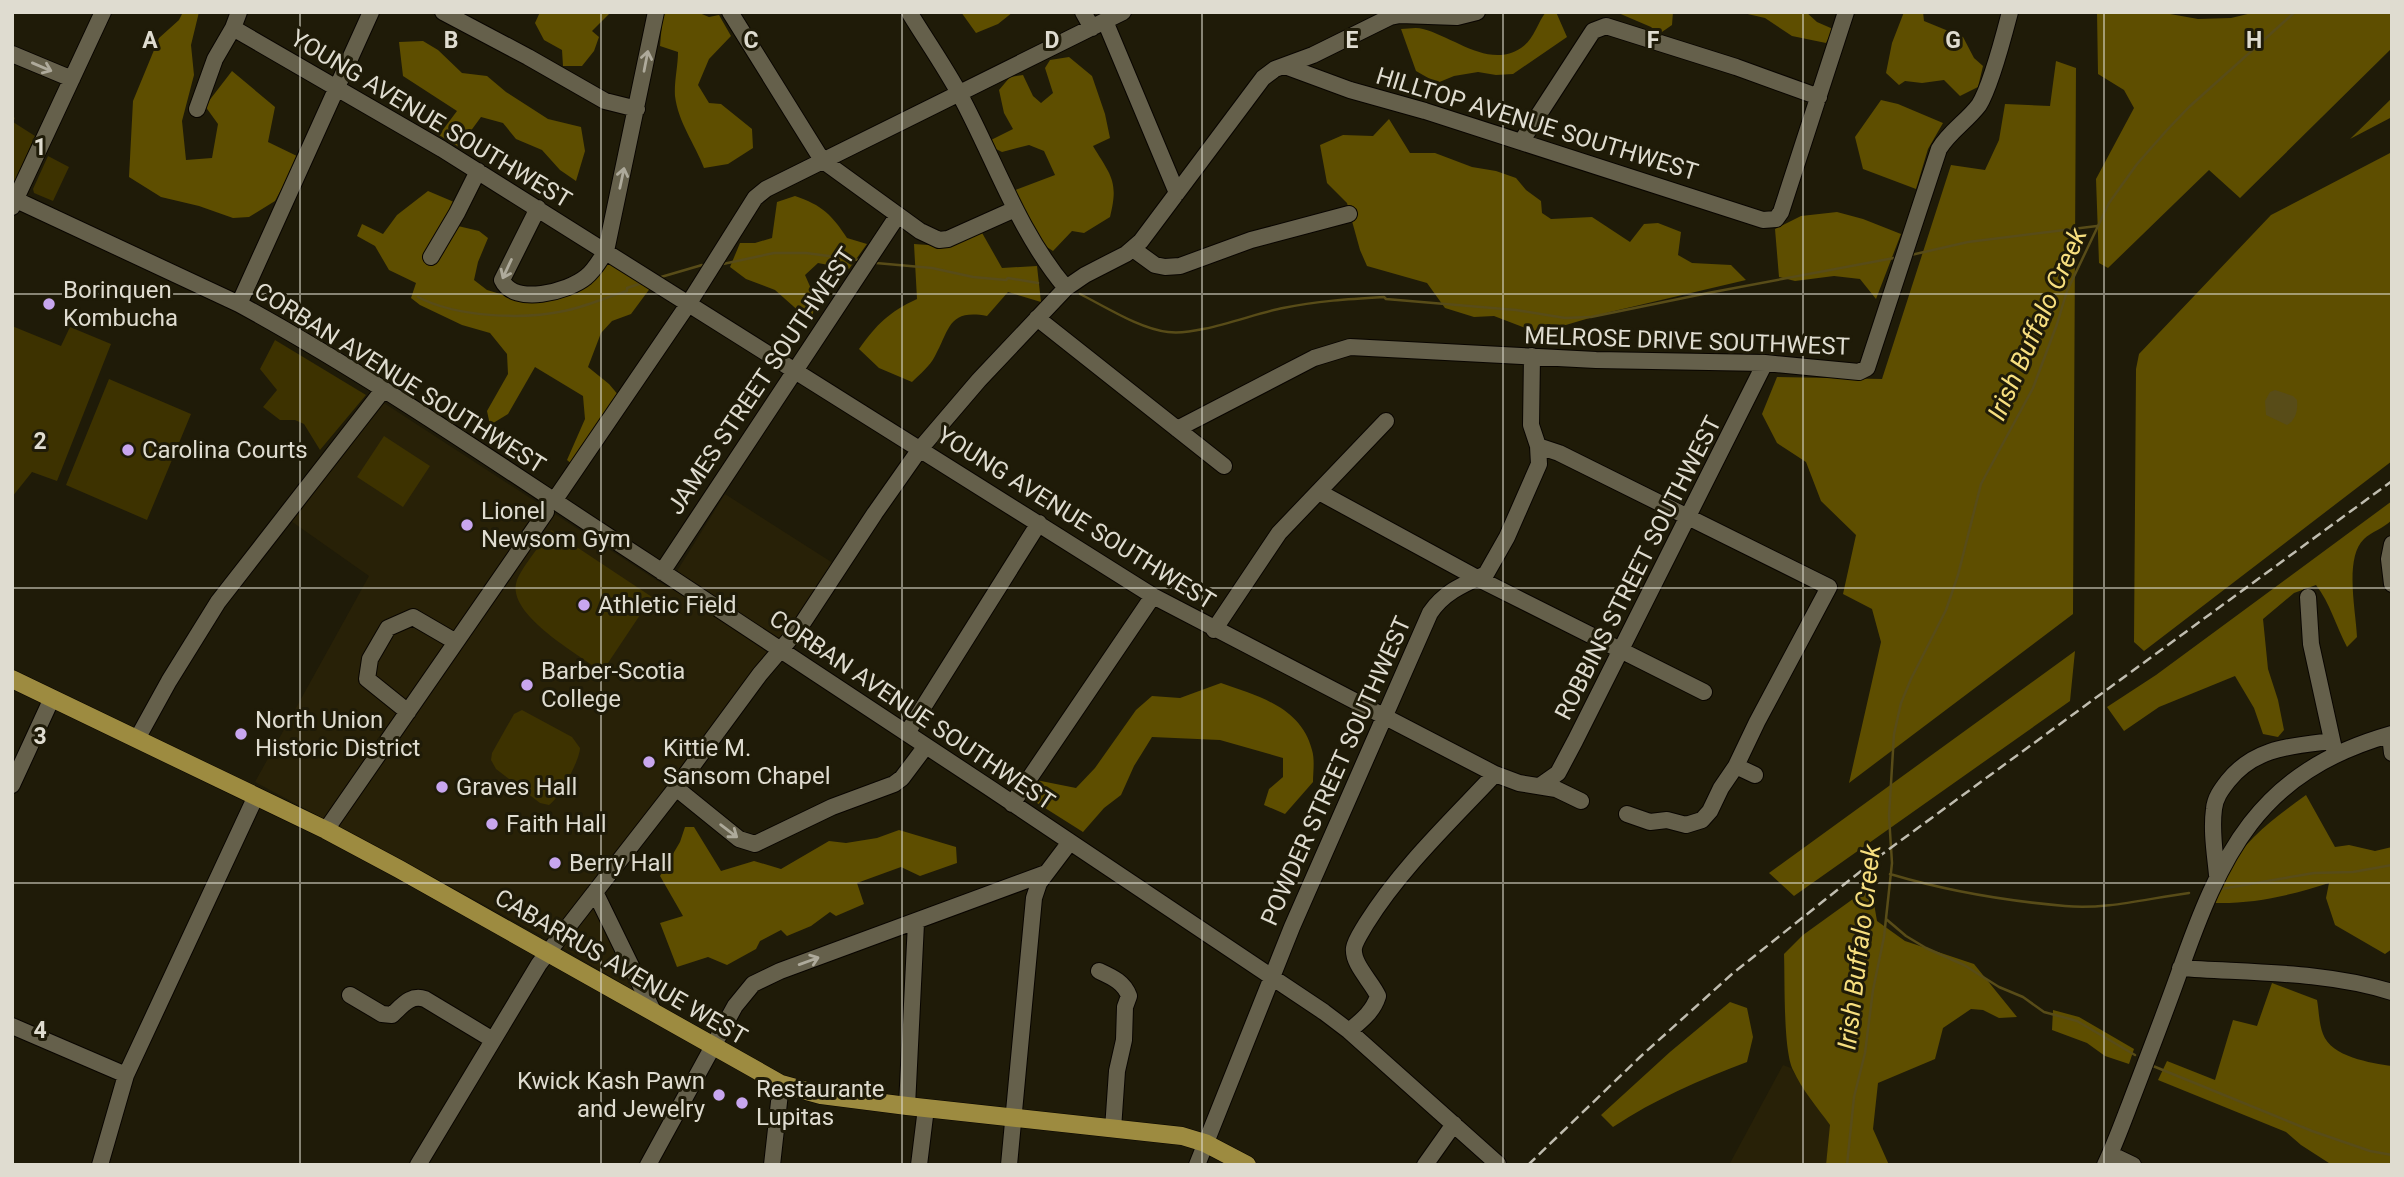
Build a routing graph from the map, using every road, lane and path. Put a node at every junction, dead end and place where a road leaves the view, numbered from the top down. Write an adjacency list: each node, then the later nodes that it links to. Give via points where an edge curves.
1 (103, 12): 17 (street)
2 (239, 12): 14 (street)
3 (371, 12): 18 (street)
4 (443, 12): 22 (street, via 605,102)
5 (656, 12): 22 (street, one-way to 5)
6 (730, 12): 24 (street)
7 (909, 12): 19 (street)
8 (1083, 12): 13 (street)
9 (1123, 12): 13 (street)
10 (1477, 12): 16 (street, via 1457,17 1390,17)
11 (1846, 12): 20 (street)
12 (2010, 12): 40 (street, MELROSE DRIVE SOUTHWEST, via 1983,98 1939,149 1867,368 1859,372)
13 (1099, 25): 19 (street); 26 (street)
14 (233, 28): 18 (street, YOUNG AVENUE SOUTHWEST); 21 (street, via 215,59)
15 (12, 54): 17 (street, one-way to 17)
16 (1285, 66): 23 (street, HILLTOP AVENUE SOUTHWEST); 26 (street, via 1264,78)
17 (72, 79): 27 (street)
18 (338, 88): 25 (street, YOUNG AVENUE SOUTHWEST); 37 (street)
19 (959, 94): 24 (street); 29 (street)
20 (1819, 97): 23 (street, via 1606,26 1593,31); 23 (street, HILLTOP AVENUE SOUTHWEST, via 1776,219 1763,220)
21 (197, 109)
22 (636, 109): 32 (street, one-way to 22)
23 (1521, 142)
24 (822, 160): 31 (street); 36 (street, via 755,198)
25 (478, 171): 28 (street, YOUNG AVENUE SOUTHWEST); 34 (street)
26 (1177, 193): 33 (street)
27 (13, 202): 37 (street, CORBAN AVENUE SOUTHWEST)
28 (538, 208): 32 (street, YOUNG AVENUE SOUTHWEST); 32 (street, one-way to 32, via 502,280 512,292 545,294 581,281)
29 (1015, 209): 31 (street, via 939,240); 35 (street)
30 (1349, 214): 33 (street, via 1251,240 1180,266 1155,265)
31 (898, 215): 41 (street, JAMES STREET SOUTHWEST)
32 (606, 248): 36 (street, YOUNG AVENUE SOUTHWEST)
33 (1133, 249): 35 (street)
34 (431, 257)
35 (1066, 288): 38 (street)
36 (688, 303): 41 (street, YOUNG AVENUE SOUTHWEST); 49 (street)
37 (239, 304): 42 (street, CORBAN AVENUE SOUTHWEST)
38 (1037, 318): 44 (street); 46 (street)
39 (1532, 356): 40 (street, MELROSE DRIVE SOUTHWEST); 44 (street, MELROSE DRIVE SOUTHWEST, via 1342,349 1314,358); 45 (street, via 1531,425)
40 (1765, 363): 50 (street, ROBBINS STREET SOUTHWEST)
41 (794, 370): 46 (street, YOUNG AVENUE SOUTHWEST); 53 (street, JAMES STREET SOUTHWEST)
42 (383, 390): 49 (street, CORBAN AVENUE SOUTHWEST); 69 (street, via 218,602)
43 (1386, 421): 48 (street)
44 (1177, 429): 47 (street)
45 (1538, 446): 50 (street); 54 (street, POWDER STREET SOUTHWEST, via 1539,464 1507,537 1486,575)
46 (920, 449): 51 (street, YOUNG AVENUE SOUTHWEST); 60 (street, via 800,627)
47 (1224, 466)
48 (1319, 492): 54 (street); 58 (street, via 1267,548)
49 (550, 506): 53 (street, CORBAN AVENUE SOUTHWEST); 59 (street)
50 (1689, 516): 61 (street, ROBBINS STREET SOUTHWEST); 73 (street, via 1829,587)
51 (1039, 523): 56 (street, YOUNG AVENUE SOUTHWEST); 67 (street)
52 (2392, 544): 55 (street)
53 (662, 572): 60 (street, CORBAN AVENUE SOUTHWEST)
54 (1477, 578): 61 (street); 66 (street, POWDER STREET SOUTHWEST, via 1467,580 1434,607)
55 (2392, 584)
56 (1153, 596): 58 (street, YOUNG AVENUE SOUTHWEST); 81 (street)
57 (2308, 597): 71 (street, via 2311,644)
58 (1214, 630): 66 (street, YOUNG AVENUE SOUTHWEST)
59 (456, 642): 65 (street); 65 (street, via 413,617 388,628 370,659 367,679)
60 (780, 649): 67 (street, CORBAN AVENUE SOUTHWEST); 78 (street)
61 (1620, 652): 63 (street); 77 (street, ROBBINS STREET SOUTHWEST, via 1558,772)
62 (12, 679): 64 (main road, CABARRUS AVENUE WEST)
63 (1704, 692)
64 (52, 698): 69 (main road, CABARRUS AVENUE WEST); 76 (street)
65 (408, 712): 83 (street)
66 (1385, 719): 74 (street, YOUNG AVENUE SOUTHWEST); 92 (street, POWDER STREET SOUTHWEST)
67 (907, 733): 70 (street, CORBAN AVENUE SOUTHWEST)
68 (2391, 734): 71 (street); 72 (street)
69 (137, 739): 79 (main road, CABARRUS AVENUE WEST)
70 (926, 746): 78 (street, one-way to 70, via 733,835 755,844 894,784); 81 (street, CORBAN AVENUE SOUTHWEST)
71 (2333, 748): 86 (street, via 2263,808); 86 (street, via 2260,754 2237,769 2214,809)
72 (2392, 753)
73 (1736, 766): 75 (street); 82 (street, via 1710,811 1695,824 1650,822)
74 (1495, 774): 77 (street, YOUNG AVENUE SOUTHWEST); 97 (street, via 1406,868 1362,932 1354,948 1356,957 1378,996 1368,1014)
75 (1755, 775)
76 (12, 785)
77 (1541, 785): 80 (street, YOUNG AVENUE SOUTHWEST)
78 (676, 788): 87 (street)
79 (256, 796): 83 (main road, CABARRUS AVENUE WEST); 100 (street)
80 (1581, 801)
81 (1012, 804): 84 (street, CORBAN AVENUE SOUTHWEST)
82 (1627, 814)
83 (326, 830): 89 (main road, CABARRUS AVENUE WEST)
84 (1070, 842): 85 (street); 92 (street, CORBAN AVENUE SOUTHWEST)
85 (1046, 873): 88 (street); 103 (street, via 1034,898)
86 (2217, 875): 90 (street)
87 (595, 892): 89 (street); 95 (street)
88 (916, 923): 99 (street, one-way to 88, via 747,989 765,976); 102 (street)
89 (547, 953): 95 (main road, CABARRUS AVENUE WEST); 98 (street)
90 (2180, 968): 93 (street, via 2349,981); 107 (street)
91 (1098, 971): 105 (street, via 1120,982 1129,996)
92 (1272, 976): 97 (street, CORBAN AVENUE SOUTHWEST); 106 (street, POWDER STREET SOUTHWEST)
93 (2392, 992)
94 (349, 995): 98 (street, via 382,1014 393,1015 417,996)
95 (654, 1013): 99 (main road, CABARRUS AVENUE WEST)
96 (12, 1026): 100 (street)
97 (1349, 1031): 104 (street, CORBAN AVENUE SOUTHWEST)
98 (493, 1040): 110 (street)
99 (712, 1048): 101 (main road, CABARRUS AVENUE WEST); 111 (street)
100 (126, 1075): 109 (street)
101 (780, 1084): 102 (main road, CABARRUS AVENUE WEST, via 821,1095); 112 (street)
102 (916, 1107): 103 (main road, CABARRUS AVENUE WEST); 113 (street)
103 (1015, 1119): 105 (main road, CABARRUS AVENUE WEST); 114 (street)
104 (1454, 1124): 108 (street, CORBAN AVENUE SOUTHWEST); 117 (street)
105 (1113, 1129): 106 (main road, CABARRUS AVENUE WEST)
106 (1205, 1143): 115 (street, POWDER STREET SOUTHWEST); 116 (main road, CABARRUS AVENUE WEST)
107 (2107, 1159): 118 (street)
108 (1498, 1164)
109 (100, 1165)
110 (418, 1165)
111 (648, 1165)
112 (772, 1165)
113 (919, 1165)
114 (1009, 1165)
115 (1196, 1165)
116 (1247, 1165)
117 (1425, 1165)
118 (2133, 1165)

